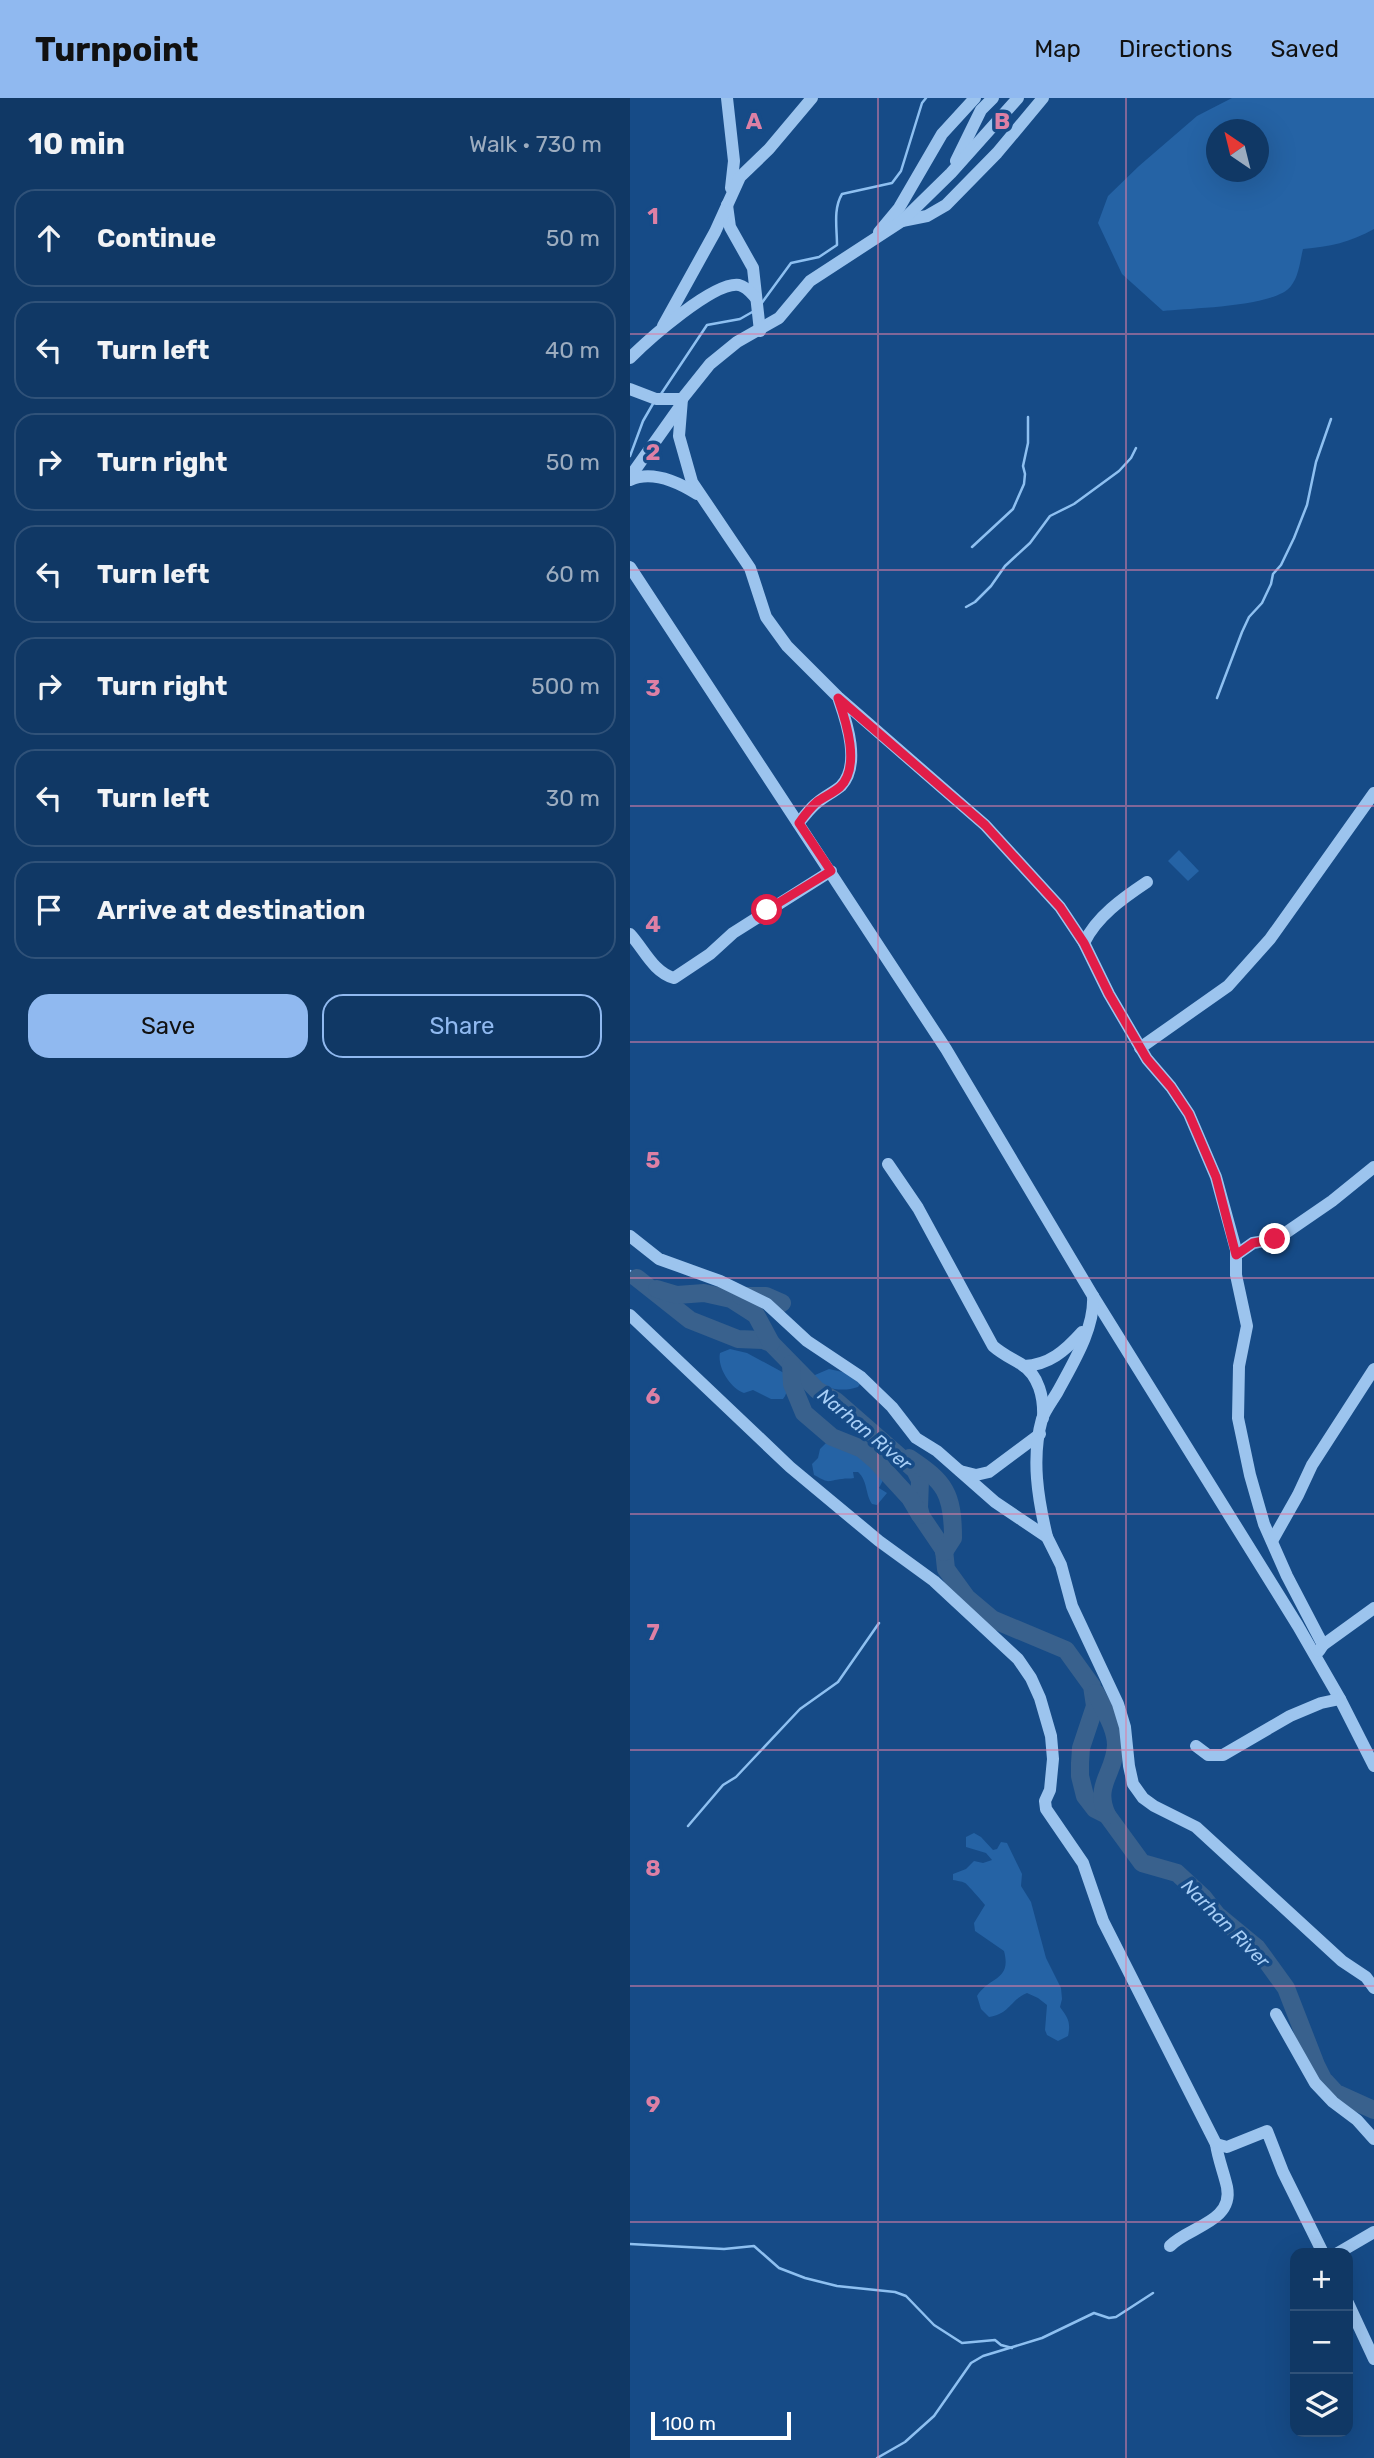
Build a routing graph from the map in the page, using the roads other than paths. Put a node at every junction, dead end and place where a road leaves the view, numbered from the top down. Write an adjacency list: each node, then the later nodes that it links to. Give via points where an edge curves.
1 (727, 98): 8 (street, via 734,161)
2 (812, 98): 8 (street, via 740,177)
3 (975, 98): 10 (street, via 942,134 899,208)
4 (993, 98): 7 (street, via 981,110)
5 (1018, 98): 7 (street)
6 (1043, 98): 9 (street, via 998,153 946,205 927,216)
7 (951, 173): 9 (street)
8 (727, 205): 11 (street, via 730,227 753,268); 12 (street)
9 (902, 221): 10 (street)
10 (872, 240): 13 (street, via 810,281 779,318)
11 (757, 299): 12 (street, via 740,285 720,289); 13 (street)
12 (663, 326): 14 (street)
13 (760, 331): 16 (street, via 710,364)
14 (630, 358)
15 (630, 389): 16 (street)
16 (682, 402): 17 (street); 18 (street, via 679,436 692,482)
17 (630, 479): 18 (street, via 665,478)
18 (703, 498): 20 (street, via 750,568 766,617 787,646)
19 (630, 567): 22 (street)
20 (838, 698): 22 (street, via 850,742 847,778); 26 (street, via 985,825 1060,907)
21 (1374, 793): 27 (street, via 1270,939 1228,986)
22 (799, 823): 23 (street)
23 (831, 871): 25 (street, via 733,933 674,978 657,969); 32 (street, via 946,1049)
24 (1147, 882): 26 (street, via 1115,906)
25 (630, 933)
26 (1084, 943): 27 (street)
27 (1140, 1048): 31 (street, via 1189,1114 1203,1144)
28 (888, 1164): 35 (street, via 918,1208 993,1346)
29 (1374, 1167): 31 (street, via 1284,1234 1253,1243)
30 (630, 1236): 39 (street, via 659,1259 767,1304 807,1342 861,1377 916,1438)
31 (1236, 1255): 41 (street, via 1247,1326 1239,1366 1238,1418 1250,1475)
32 (1093, 1296): 34 (street); 44 (street)
33 (630, 1315): 51 (street, via 790,1467 998,1638 1031,1678 1051,1736 1052,1775 1046,1809 1083,1863 1102,1921)
34 (1088, 1326): 35 (street, via 1057,1356); 37 (street)
35 (1024, 1366): 37 (street, via 1040,1390)
36 (1373, 1373): 41 (street, via 1312,1465)
37 (1043, 1418): 38 (street)
38 (1040, 1433): 39 (street, via 989,1472); 40 (street, via 1037,1473)
39 (959, 1471): 40 (street)
40 (1047, 1537): 48 (street, via 1061,1565 1072,1606 1118,1704 1133,1784 1143,1798 1196,1827)
41 (1272, 1541): 43 (street)
42 (1374, 1608): 43 (street)
43 (1323, 1644): 44 (street)
44 (1315, 1657): 45 (street)
45 (1340, 1699): 46 (street, via 1290,1716 1223,1755 1208,1755); 47 (street)
46 (1196, 1746)
47 (1374, 1766)
48 (1374, 1988)
49 (1276, 2014): 50 (street, via 1315,2083)
50 (1374, 2139)
51 (1216, 2144): 53 (street, via 1228,2200 1219,2215); 54 (street, via 1227,2147 1267,2131)
52 (1374, 2232): 55 (street)
53 (1170, 2246)
54 (1321, 2248)
55 (1347, 2248)
56 (1352, 2311): 57 (street)
57 (1374, 2359)

